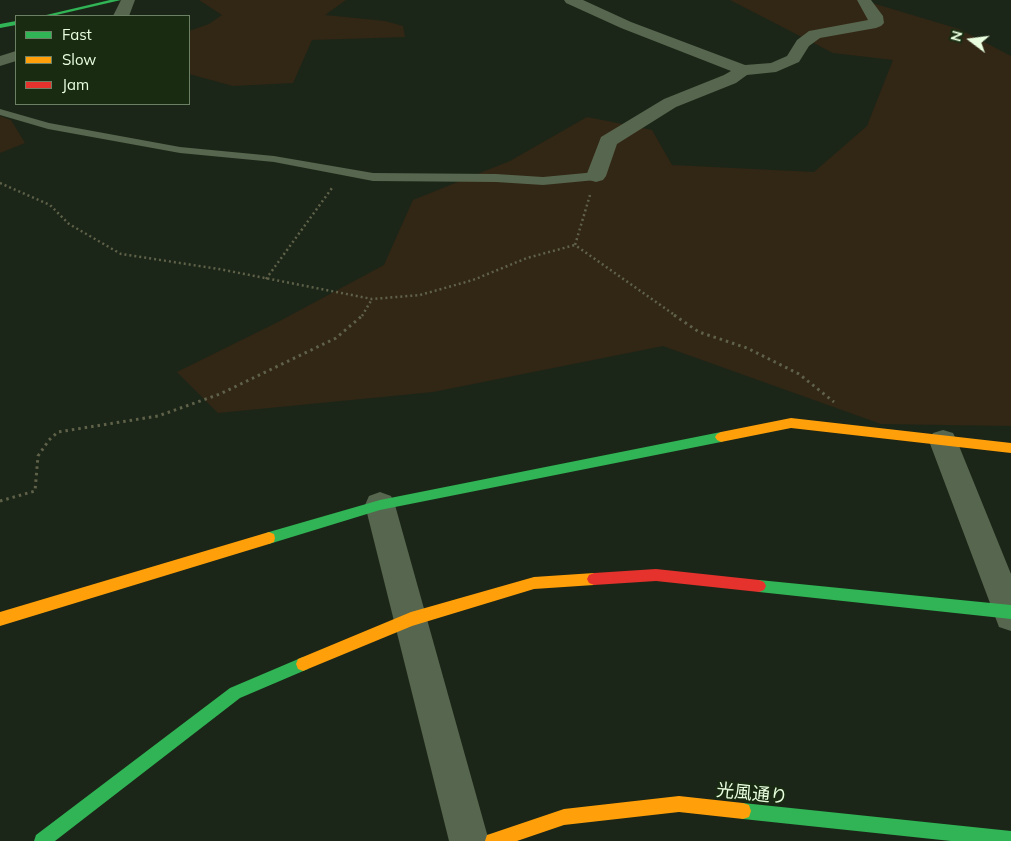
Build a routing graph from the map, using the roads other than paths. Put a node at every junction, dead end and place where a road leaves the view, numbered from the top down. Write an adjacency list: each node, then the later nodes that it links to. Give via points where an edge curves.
1 (118, 0): 5 (street)
2 (128, 0): 6 (street)
3 (572, 0): 11 (street, via 626,25)
4 (864, 0): 11 (street, via 876,16 876,23 815,34 803,43 792,59 776,67)
5 (50, 15)
6 (122, 15)
7 (15, 23): 8 (street)
8 (0, 26)
9 (15, 56): 10 (street)
10 (0, 61)
11 (743, 70): 13 (street, via 730,79 670,103 608,141)
12 (0, 112): 13 (lane, via 48,126 180,150 274,159 373,177 543,181)
13 (596, 176)
14 (943, 441): 15 (street); 16 (street, via 791,423); 17 (street)
15 (1011, 448)
16 (380, 505): 18 (street); 19 (street)
17 (1011, 613): 18 (street, via 656,575 534,583)
18 (411, 619): 21 (street, via 235,693); 22 (street)
19 (0, 620)
20 (1011, 839): 23 (street, 光風通り, via 679,804 564,817)
21 (42, 841)
22 (469, 841)
23 (493, 841)

